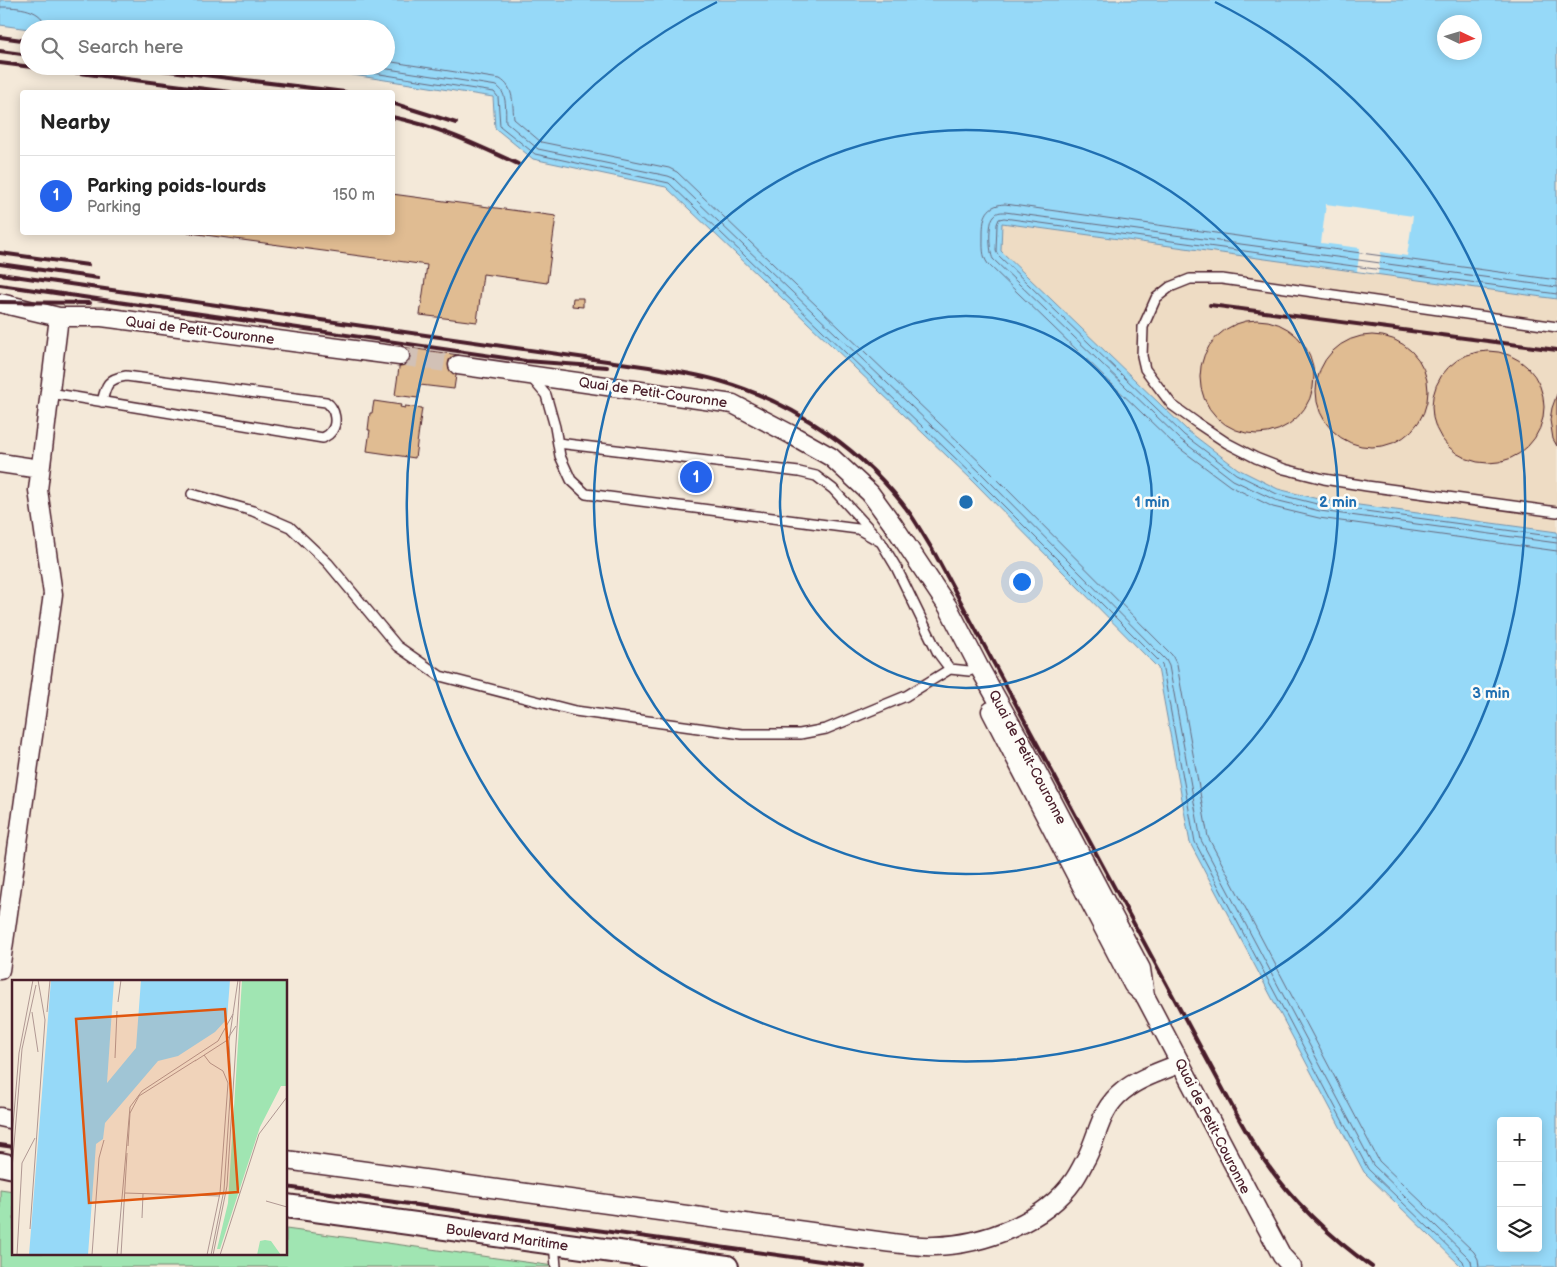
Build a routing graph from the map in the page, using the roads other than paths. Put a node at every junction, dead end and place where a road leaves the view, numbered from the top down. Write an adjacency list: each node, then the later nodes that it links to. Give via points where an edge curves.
1 (0, 303): 2 (street, Quai de Petit-Couronne)
2 (59, 317): 4 (street, Quai de Petit-Couronne, via 102,317); 7 (street)
3 (1557, 327): 13 (lane, via 1222,279 1190,279 1170,287 1156,298 1143,327 1142,343 1145,369 1172,405 1227,443 1256,458 1324,479)
4 (400, 356)
5 (458, 365): 6 (street, Quai de Petit-Couronne)
6 (528, 374): 9 (lane, via 546,395); 15 (street, Quai de Petit-Couronne, via 733,404 831,457 870,493 894,526 948,607)
7 (50, 393): 8 (lane); 11 (street)
8 (102, 402): 8 (lane, via 323,438 331,433 336,421 326,402 126,376 108,383)
9 (558, 443): 14 (lane, via 816,476 833,489); 14 (lane, via 571,480 586,494 858,529)
10 (0, 464): 11 (street)
11 (40, 469): 17 (street, via 38,490 53,594)
12 (192, 494): 16 (lane, via 253,511 290,527 328,563 397,646 440,676 575,711 742,734 800,734 826,729 906,696)
13 (1557, 512)
14 (881, 542): 16 (lane)
15 (974, 669): 16 (lane); 18 (street, Quai de Petit-Couronne, via 1026,751 1140,969 1145,996)
16 (950, 670)
17 (0, 970)
18 (1181, 1063): 19 (street, via 1138,1082 1108,1105 1088,1155 1074,1181 1058,1198 1034,1216 1000,1234 967,1243 933,1246 884,1242); 22 (street, Quai de Petit-Couronne)
19 (288, 1160)
20 (288, 1206): 21 (street, Boulevard Maritime)
21 (554, 1243): 23 (lane); 24 (street, Boulevard Maritime)
22 (1285, 1263)
23 (556, 1267)
24 (727, 1267)

